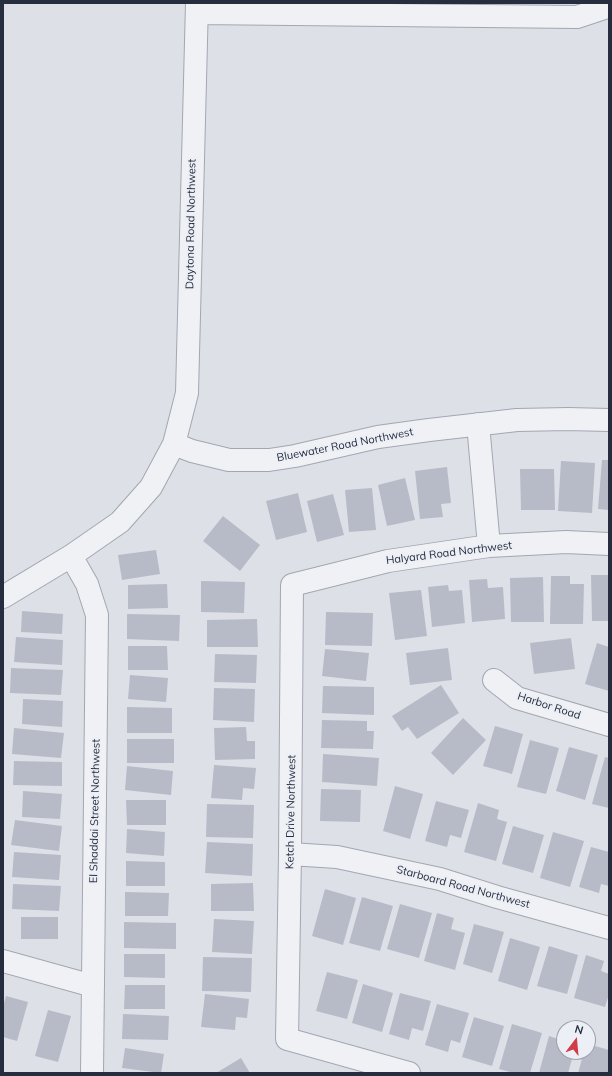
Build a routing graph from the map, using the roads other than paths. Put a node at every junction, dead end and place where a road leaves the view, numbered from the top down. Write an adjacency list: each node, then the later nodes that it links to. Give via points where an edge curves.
1 (607, 3): 4 (street, via 604,8 576,17)
2 (197, 8): 3 (street); 7 (street, Daytona Road Northwest, via 187,393)
3 (251, 8): 4 (street)
4 (297, 8)
5 (609, 420): 6 (street, Bluewater Road Northwest, via 517,420)
6 (478, 424): 7 (street, Bluewater Road Northwest, via 378,437 269,460 229,460); 9 (street)
7 (174, 444): 10 (street, via 151,487 120,522)
8 (609, 544): 9 (street, Halyard Road Northwest, via 566,542)
9 (489, 546): 11 (street, Halyard Road Northwest, via 388,560)
10 (71, 556): 12 (street); 18 (street, El Shaddai Street Northwest, via 87,584 97,615)
11 (292, 585): 15 (street, Ketch Drive Northwest)
12 (3, 597)
13 (494, 680): 14 (street, Harbor Road, via 517,698)
14 (609, 725)
15 (290, 854): 16 (street, Starboard Road Northwest, via 337,857 440,879); 20 (street, Ketch Drive Northwest, via 287,1039)
16 (609, 928)
17 (3, 961): 18 (street)
18 (93, 986): 19 (street, El Shaddai Street Northwest)
19 (92, 1073)
20 (409, 1073)

